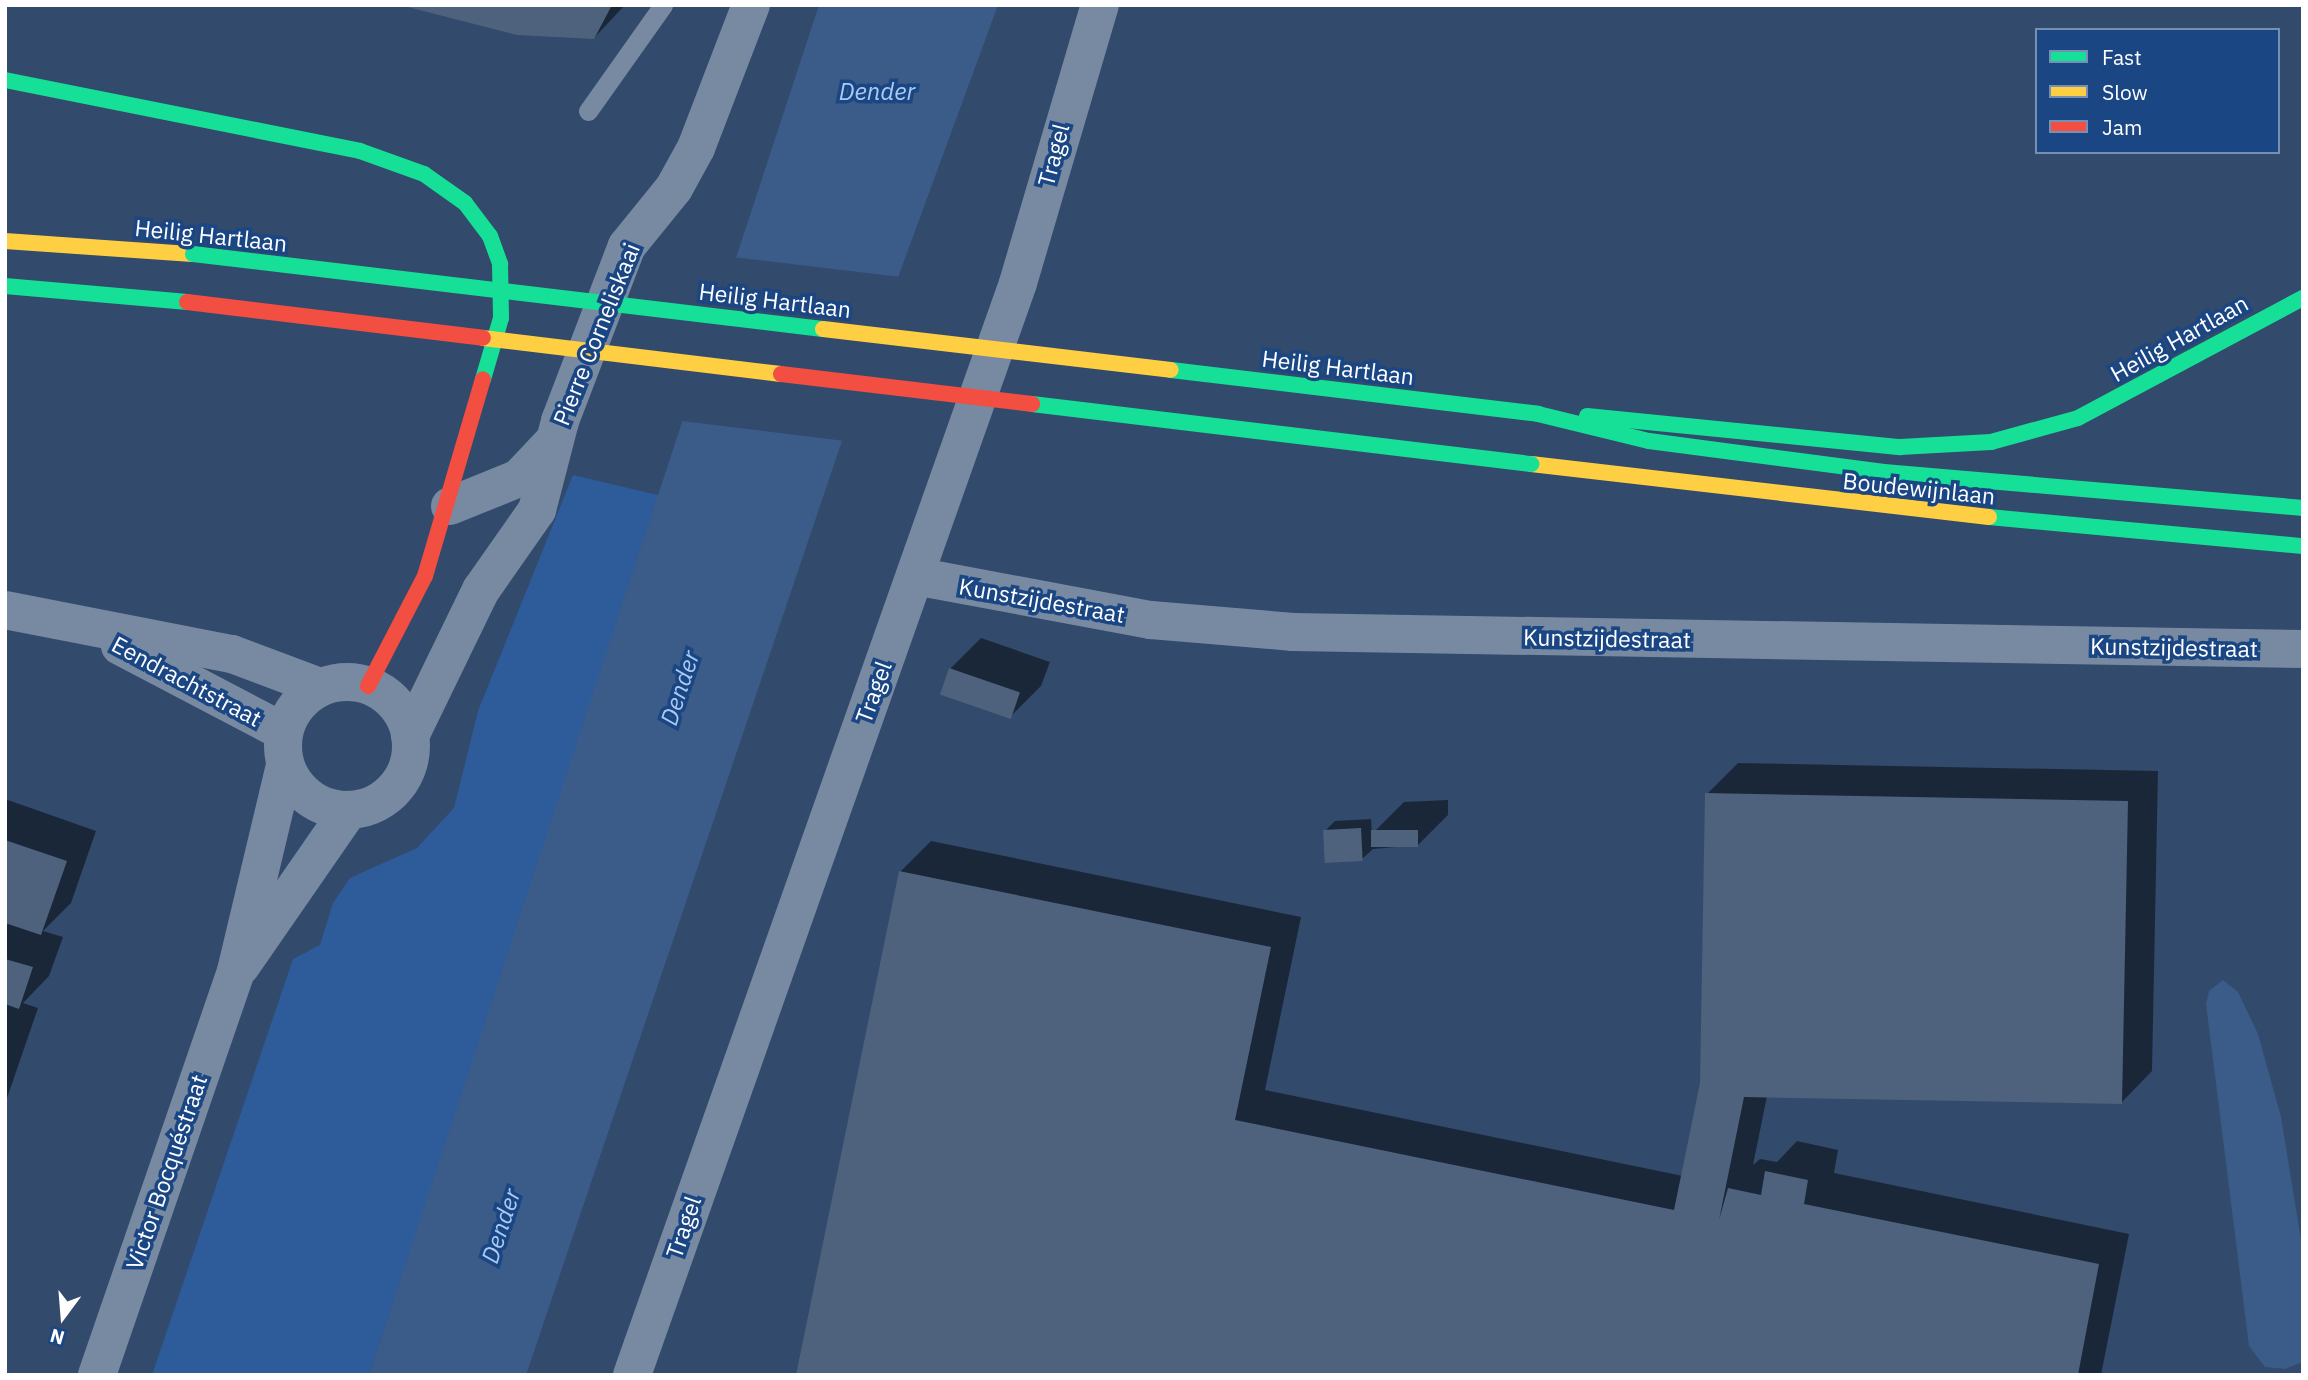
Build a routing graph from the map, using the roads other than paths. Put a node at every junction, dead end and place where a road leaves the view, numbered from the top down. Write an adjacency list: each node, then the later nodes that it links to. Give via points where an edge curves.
1 (663, 5): 5 (lane)
2 (751, 5): 11 (street, Pierre Corneliskaai, via 696,148 674,188 627,246)
3 (1100, 5): 15 (street, Tragel, via 1018,283)
4 (5, 80): 12 (main road, via 360,151 424,174 465,203 500,264 501,318)
5 (588, 111)
6 (5, 241): 9 (main road, Heilig Hartlaan, bridge, via 194,254)
7 (5, 286): 14 (main road, Boudewijnlaan, bridge, via 187,302 1879,507)
8 (2303, 298): 10 (main road, Heilig Hartlaan)
9 (1538, 414): 10 (main road, Boudewijnlaan, via 1647,419 1900,447 1991,442); 13 (main road, Boudewijnlaan, via 1649,441 1884,472)
10 (2078, 418)
11 (555, 440): 12 (street, Pierre Corneliskaai, via 519,478); 21 (street, Pierre Corneliskaai, via 537,510 481,590)
12 (450, 506): 19 (main road, via 408,620)
13 (2303, 508)
14 (2303, 546)
15 (915, 576): 18 (street, Kunstzijdestraat, via 1151,621 1293,632); 26 (street, Tragel)
16 (5, 610): 17 (street, Eendrachtstraat)
17 (90, 631): 20 (street, Eendrachtstraat, via 232,654); 22 (street, Eendrachtstraat)
18 (2303, 649)
19 (368, 686): 20 (street, via 344,682); 21 (street, via 390,699)
20 (320, 688): 22 (street, via 291,713)
21 (410, 736): 23 (street, via 406,771 397,786 367,807)
22 (285, 749): 23 (street, via 307,797); 24 (street)
23 (349, 810): 24 (street)
24 (236, 971): 25 (street, Victor Bocquéstraat)
25 (97, 1375)
26 (632, 1375)

